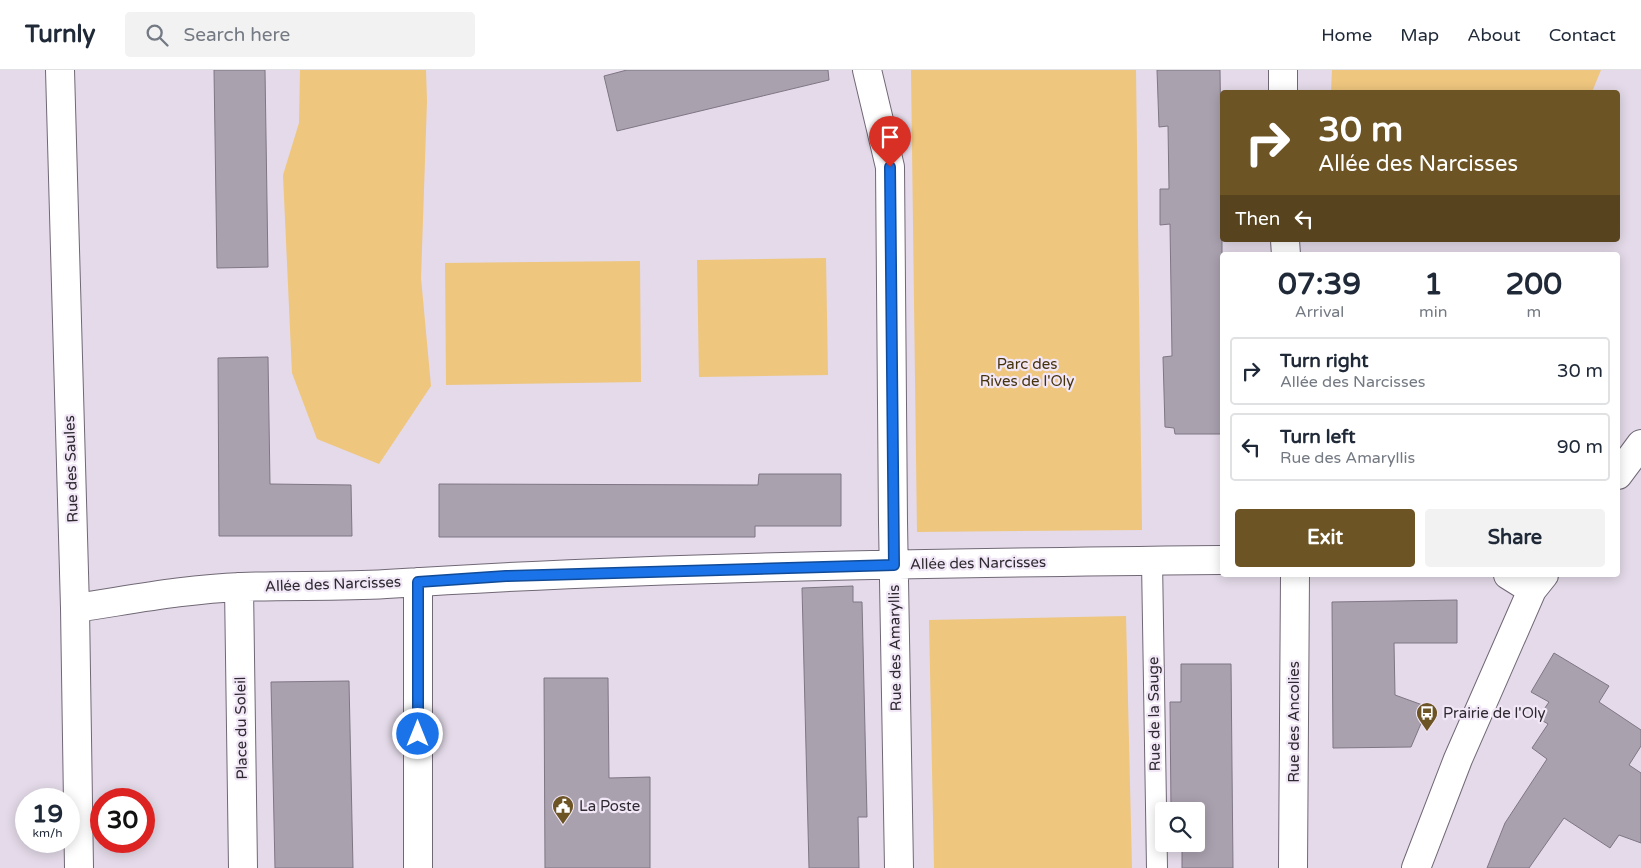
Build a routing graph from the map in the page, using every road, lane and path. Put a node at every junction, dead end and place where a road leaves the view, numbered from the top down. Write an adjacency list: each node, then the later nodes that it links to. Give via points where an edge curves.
1 (60, 70): 15 (street, Rue des Saules)
2 (867, 70): 9 (street, Rue des Amaryllis, via 890,167)
3 (1282, 70): 4 (street)
4 (1283, 90)
5 (1641, 444): 6 (street)
6 (1620, 472)
7 (1220, 560): 8 (street, Allée des Narcisses)
8 (1152, 561): 9 (street, Allée des Narcisses); 20 (street, Rue de la Sauge)
9 (894, 565): 12 (street, Allée des Narcisses); 19 (street, Rue des Amaryllis)
10 (1295, 577): 21 (street, Rue des Ancolies)
11 (1516, 577): 13 (street)
12 (418, 582): 14 (street, Allée des Narcisses); 18 (street)
13 (1538, 583): 22 (street, via 1458,759)
14 (239, 587): 15 (street, Allée des Narcisses); 17 (street, Place du Soleil)
15 (75, 608): 16 (street, Rue des Saules)
16 (79, 868)
17 (244, 868)
18 (418, 868)
19 (900, 868)
20 (1157, 868)
21 (1293, 868)
22 (1416, 868)

